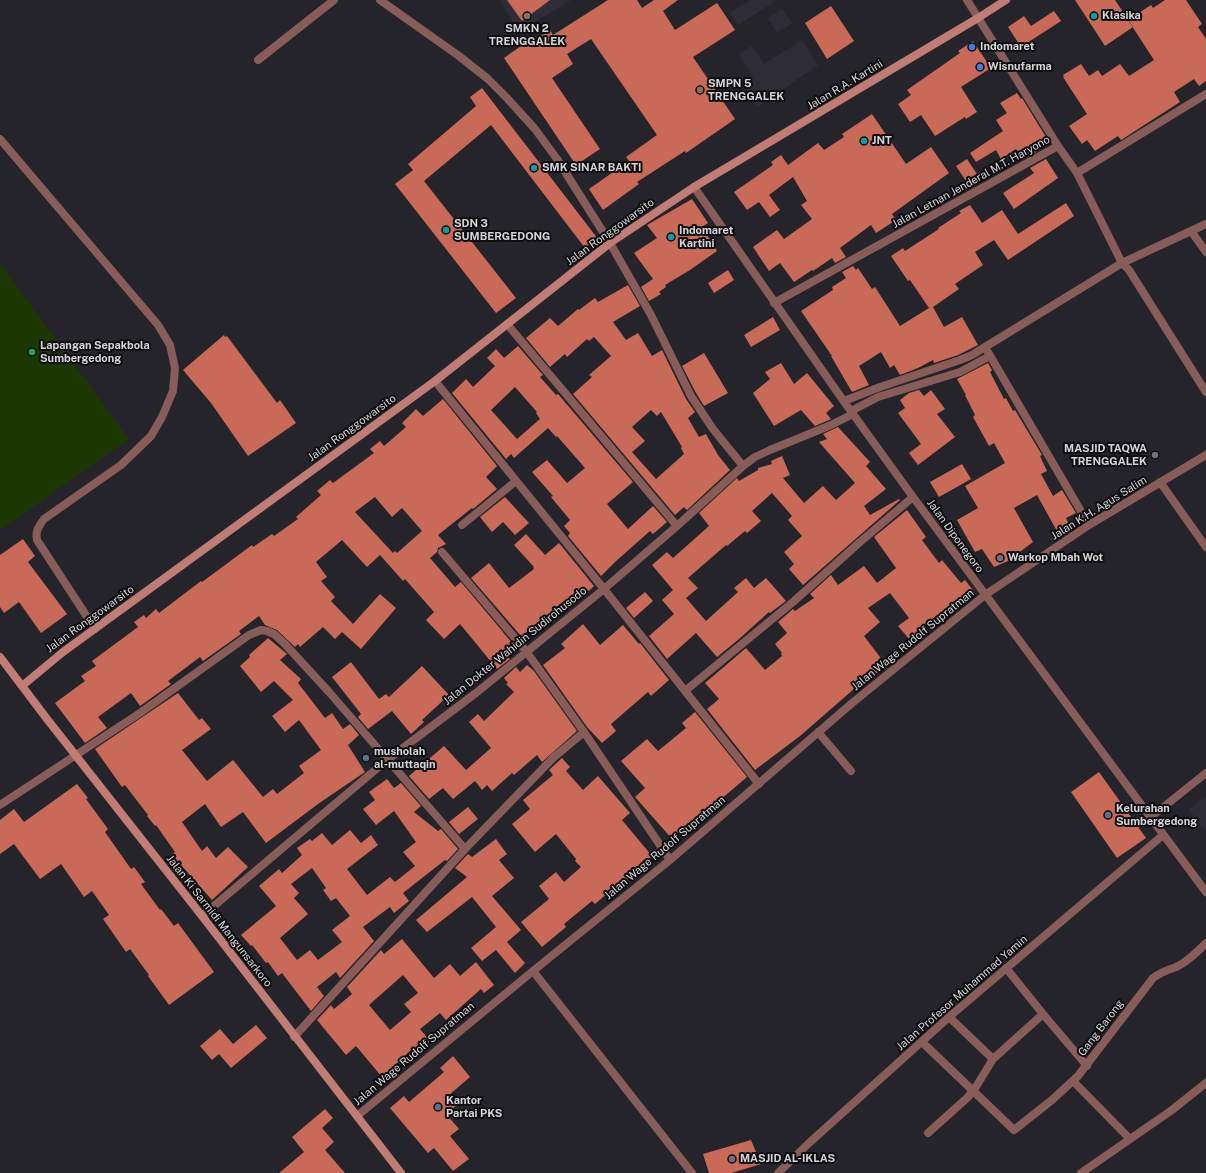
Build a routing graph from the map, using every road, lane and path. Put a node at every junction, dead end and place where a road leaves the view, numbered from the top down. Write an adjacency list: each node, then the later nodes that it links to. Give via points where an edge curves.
1 (334, 0): 6 (street)
2 (380, 0): 14 (street, via 459,56 506,97 540,135 557,159)
3 (967, 0): 5 (street)
4 (1006, 0): 5 (street, Jalan R.A. Kartini)
5 (978, 18): 9 (street); 11 (street, Jalan R.A. Kartini)
6 (258, 60)
7 (1206, 94): 10 (street)
8 (0, 139): 35 (street, via 158,325 170,345 175,368 172,391 151,436 121,465 44,519 38,527 37,540)
9 (1058, 146): 10 (street, Jalan Letnan Jenderal M.T. Haryono); 17 (street, Jalan Letnan Jenderal M.T. Haryono)
10 (1077, 173): 16 (street, Jalan Letnan Jenderal M.T. Haryono)
11 (694, 187): 14 (street, Jalan Ronggowarsito); 17 (street, Jalan Diponegoro)
12 (1206, 224): 13 (street)
13 (1191, 231): 15 (street); 16 (street)
14 (610, 244): 18 (street, Jalan Ronggowarsito); 24 (street, via 651,315 691,396 713,429)
15 (1206, 252)
16 (1125, 266): 19 (street); 21 (street, Jalan Letnan Jenderal M.T. Haryono)
17 (774, 303): 22 (street, Jalan Diponegoro)
18 (507, 324): 20 (street, Jalan Ronggowarsito); 30 (street)
19 (988, 351): 22 (street, via 880,387); 22 (street, via 960,372); 29 (street)
20 (435, 381): 25 (street); 35 (street, Jalan Ronggowarsito)
21 (1206, 392)
22 (848, 408): 24 (street, Jalan Dokter Wahidin Sudirohusodo, via 831,425 770,450); 27 (street, Jalan Diponegoro)
23 (1206, 455): 26 (street, Jalan K.H. Agus Salim)
24 (743, 466): 30 (street, Jalan Dokter Wahidin Sudirohusodo)
25 (516, 481): 28 (street); 33 (street)
26 (1160, 482): 29 (street, Jalan K.H. Agus Salim); 31 (street)
27 (913, 497): 34 (street, Jalan Diponegoro); 39 (street)
28 (462, 524)
29 (1089, 525): 34 (street, Jalan K.H. Agus Salim)
30 (677, 526): 33 (street, Jalan Dokter Wahidin Sudirohusodo)
31 (1206, 547)
32 (442, 552): 36 (street)
33 (604, 589): 36 (street, Jalan Dokter Wahidin Sudirohusodo); 39 (street)
34 (985, 595): 41 (street, Jalan Wage Rudolf Supratman); 48 (street, Jalan Diponegoro)
35 (95, 629): 38 (street, Jalan Ronggowarsito)
36 (526, 651): 40 (street); 43 (street, Jalan Dokter Wahidin Sudirohusodo, via 476,693)
37 (0, 657): 38 (street, Jalan Ki Sarmidi Mangunsarkoro)
38 (21, 684): 42 (street, Jalan Ki Sarmidi Mangunsarkoro)
39 (685, 692): 46 (street)
40 (584, 732): 50 (street, via 554,758); 51 (street)
41 (818, 732): 44 (street); 46 (street, Jalan Wage Rudolf Supratman)
42 (76, 756): 43 (street, via 249,635 261,630 274,634 284,643); 47 (street); 53 (street, Jalan Ki Sarmidi Mangunsarkoro)
43 (387, 760): 50 (street); 53 (street, Jalan Dokter Wahidin Sudirohusodo)
44 (851, 771)
45 (1206, 773): 48 (street)
46 (759, 784): 51 (street, Jalan Wage Rudolf Supratman)
47 (0, 805)
48 (1151, 818): 49 (street, Jalan Diponegoro)
49 (1163, 835): 52 (street, Jalan Diponegoro); 55 (street, Jalan Profesor Muhammad Yamin)
50 (465, 849): 59 (street)
51 (670, 860): 56 (street, Jalan Wage Rudolf Supratman)
52 (1206, 892)
53 (202, 916): 59 (street, Jalan Ki Sarmidi Mangunsarkoro)
54 (1206, 943): 62 (street, Gang Barong, via 1186,961 1153,978)
55 (1006, 968): 57 (street); 58 (street, Jalan Profesor Muhammad Yamin)
56 (533, 971): 66 (street, Jalan Wage Rudolf Supratman); 70 (street)
57 (1043, 1014): 61 (street); 62 (street)
58 (949, 1017): 60 (street, Jalan Profesor Muhammad Yamin); 61 (street)
59 (294, 1037): 66 (street, Jalan Ki Sarmidi Mangunsarkoro)
60 (922, 1042): 65 (street); 71 (street, Jalan Profesor Muhammad Yamin)
61 (993, 1059): 65 (street)
62 (1087, 1066): 63 (street, Gang Barong)
63 (1073, 1081): 65 (street, Gang Barong, via 1014,1130); 68 (street)
64 (1206, 1083): 68 (street)
65 (974, 1090): 67 (street)
66 (357, 1116): 69 (street, Jalan Ki Sarmidi Mangunsarkoro)
67 (928, 1133)
68 (1130, 1139): 72 (street)
69 (401, 1173)
70 (692, 1173)
71 (778, 1173)
72 (1081, 1173)

